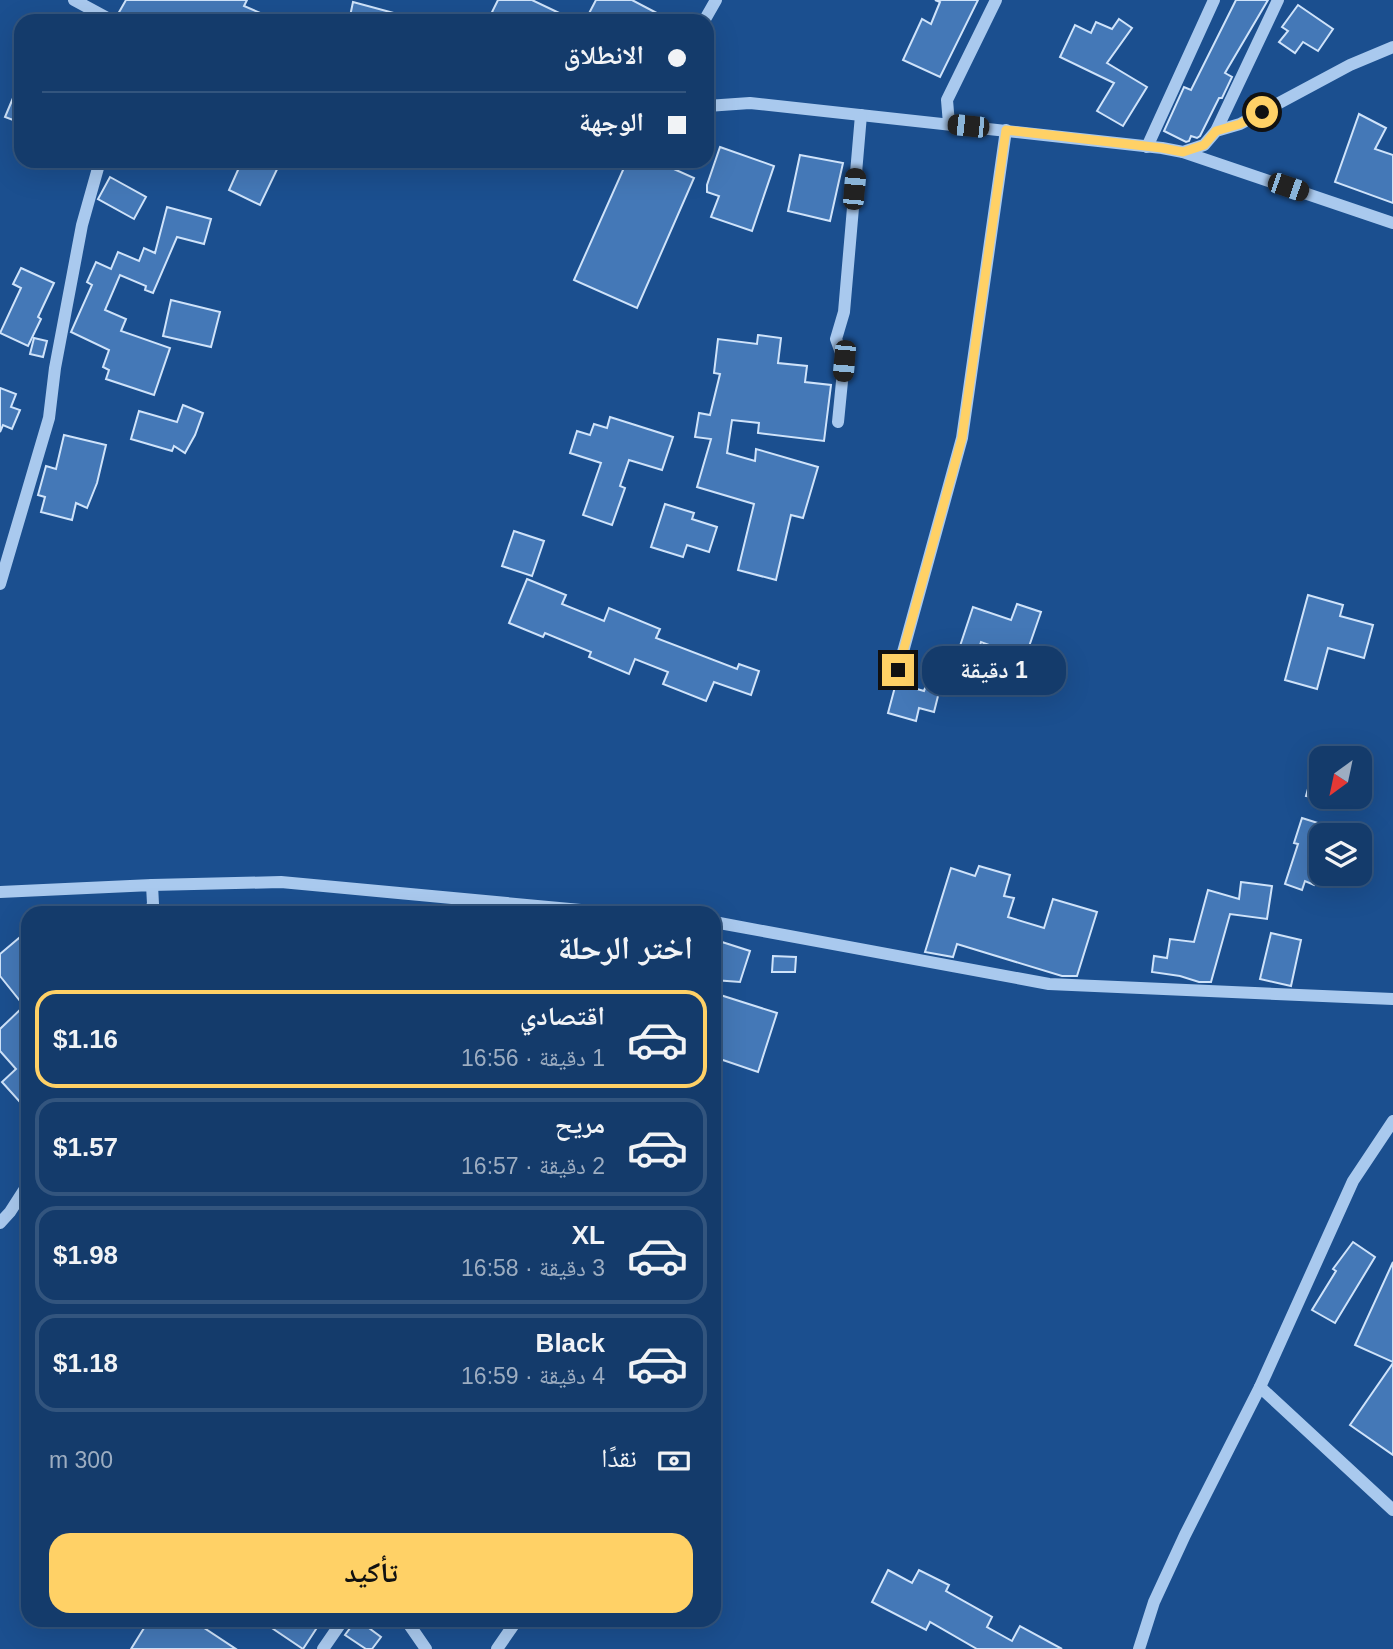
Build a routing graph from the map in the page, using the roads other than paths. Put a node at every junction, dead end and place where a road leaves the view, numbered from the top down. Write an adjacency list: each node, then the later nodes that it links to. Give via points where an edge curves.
1 (74, 0): 5 (street)
2 (996, 0): 9 (street, via 947,100)
3 (1214, 0): 12 (street)
4 (1278, 0): 11 (street)
5 (100, 14)
6 (1393, 47): 11 (street, via 1240,124)
7 (714, 106): 8 (street, via 750,103)
8 (861, 115): 9 (street); 16 (street, via 844,312 836,339 844,361)
9 (949, 124): 10 (street)
10 (1006, 130): 12 (street); 18 (street, via 962,438)
11 (1216, 131): 13 (street, via 1204,145)
12 (1147, 147): 13 (street)
13 (1183, 152): 15 (street)
14 (98, 168): 17 (street, via 82,225 49,418)
15 (1393, 223)
16 (838, 422)
17 (0, 584)
18 (898, 670)
19 (152, 885): 20 (street); 21 (street); 22 (street, via 281,881)
20 (0, 892)
21 (152, 906)
22 (541, 906)
23 (721, 923): 24 (street, via 1049,984)
24 (1393, 999)
25 (1393, 1121): 30 (street, via 1353,1181)
26 (21, 1195): 28 (street)
27 (0, 1202): 28 (street)
28 (10, 1212): 29 (street)
29 (0, 1223)
30 (1260, 1387): 31 (street); 38 (street, via 1154,1602)
31 (1393, 1510)
32 (338, 1627): 35 (street)
33 (412, 1627): 36 (street)
34 (512, 1627): 37 (street)
35 (323, 1649)
36 (426, 1649)
37 (497, 1649)
38 (1139, 1649)

